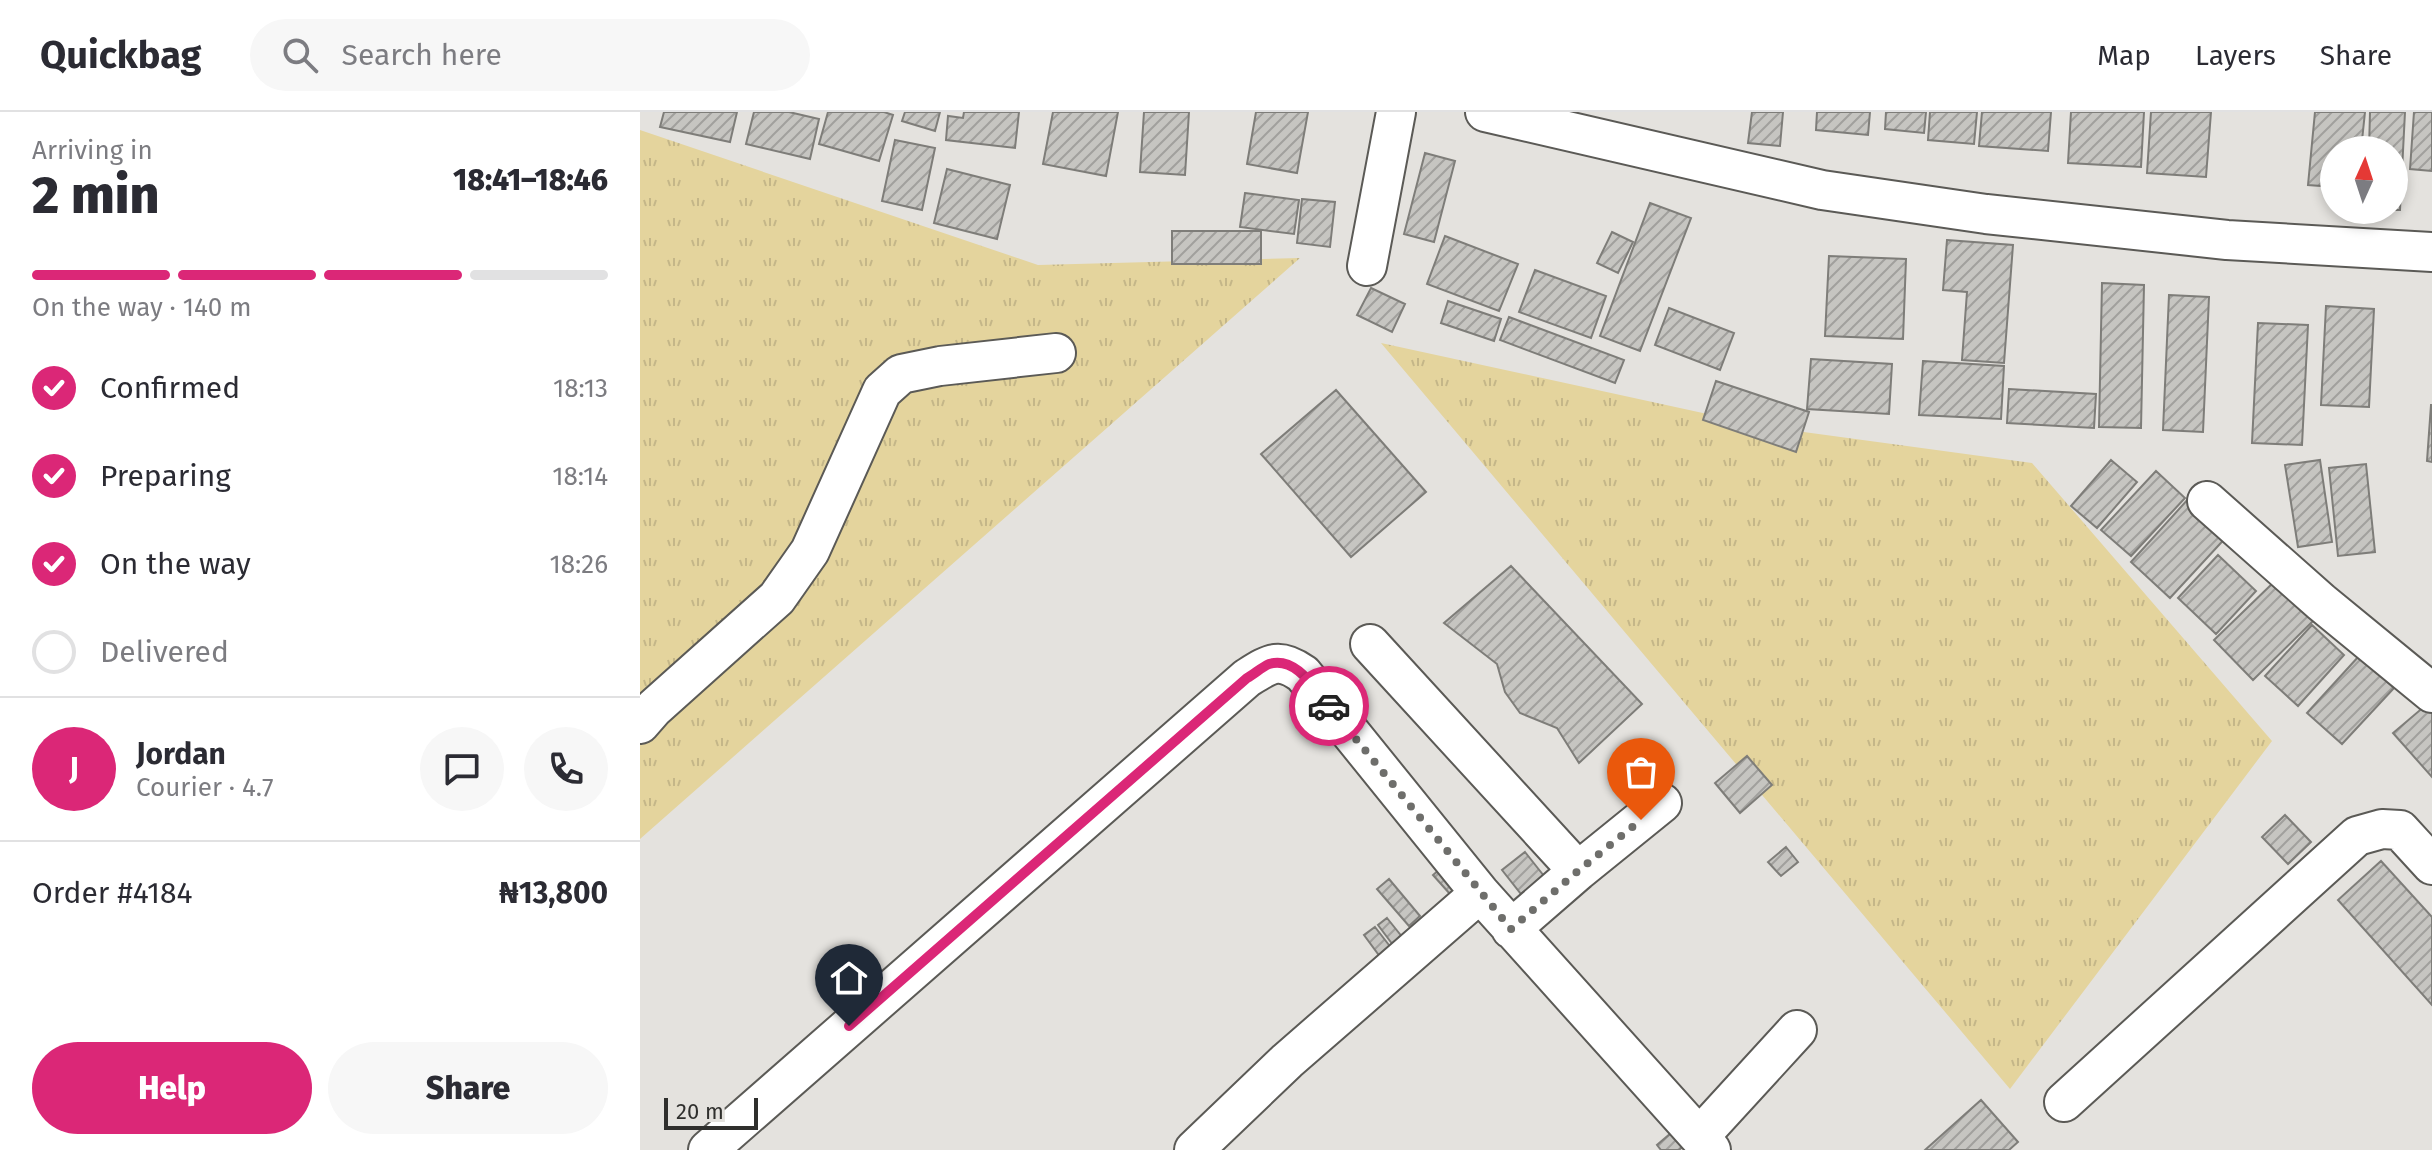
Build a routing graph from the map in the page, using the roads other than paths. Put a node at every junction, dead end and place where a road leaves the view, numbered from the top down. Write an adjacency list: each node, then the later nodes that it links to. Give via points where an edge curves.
1 (1396, 112): 4 (street)
2 (1485, 112): 3 (street, via 1822,190 1882,199 2227,240)
3 (2432, 252)
4 (1367, 266)
5 (1056, 353): 9 (street, via 901,374 882,391 810,551 777,598)
6 (2207, 501): 8 (street)
7 (1370, 644): 12 (street)
8 (2432, 693)
9 (640, 724)
10 (1662, 803): 12 (street)
11 (2432, 865): 16 (street, via 2400,830 2357,836)
12 (1578, 871): 14 (street)
13 (1480, 893): 14 (street); 18 (street, via 1303,674 1287,663 1269,664); 19 (street, via 1287,1061)
14 (1511, 929): 17 (street)
15 (1797, 1030): 17 (street)
16 (2064, 1102)
17 (1705, 1143)
18 (708, 1150)
19 (1194, 1150)

